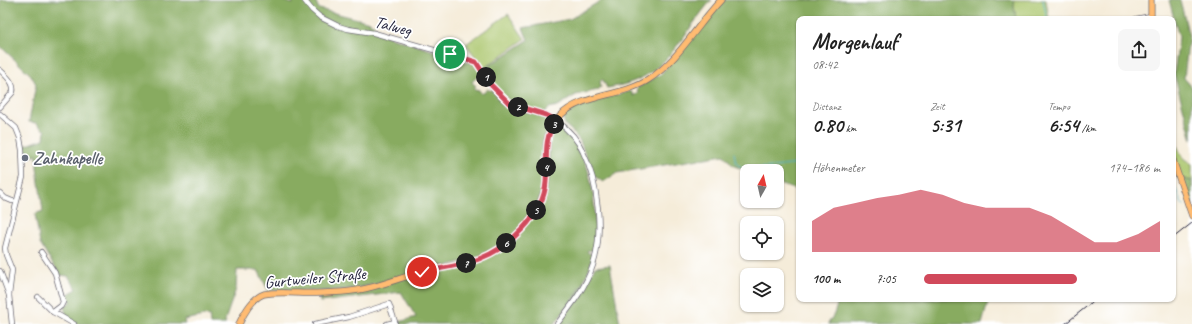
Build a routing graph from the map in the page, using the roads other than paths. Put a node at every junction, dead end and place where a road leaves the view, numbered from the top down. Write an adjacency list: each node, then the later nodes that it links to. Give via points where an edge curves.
1 (304, 0): 8 (street, Talweg, via 320,17 338,26 374,33 476,62 490,84 510,104)
2 (721, 0): 8 (main road, Gurtweiler Straße, via 671,61 647,81 629,89 579,103 566,110)
3 (1151, 0): 4 (main road)
4 (1148, 16)
5 (0, 70): 6 (street, via 13,84 14,89)
6 (0, 108)
7 (0, 114): 15 (street, via 16,128 22,150 23,178 6,248 12,270)
8 (556, 120): 20 (main road, Gurtweiler Straße, via 547,139 546,184 539,204 525,226 490,254 478,260 422,272 363,290 311,294 270,292 258,296); 23 (street, Talweg, via 578,142 589,167 596,199 598,231 596,255 586,283)
9 (1176, 169): 12 (main road)
10 (0, 193): 11 (street, via 4,198 12,202)
11 (13, 200)
12 (1192, 216)
13 (41, 252): 17 (street, via 55,273 63,302)
14 (0, 271): 15 (street)
15 (9, 295): 18 (street)
16 (38, 297): 17 (street)
17 (53, 312): 19 (street)
18 (12, 324)
19 (74, 324)
20 (238, 324)
21 (315, 324): 22 (street, via 349,317 389,304 395,322)
22 (387, 324)
23 (557, 324)

